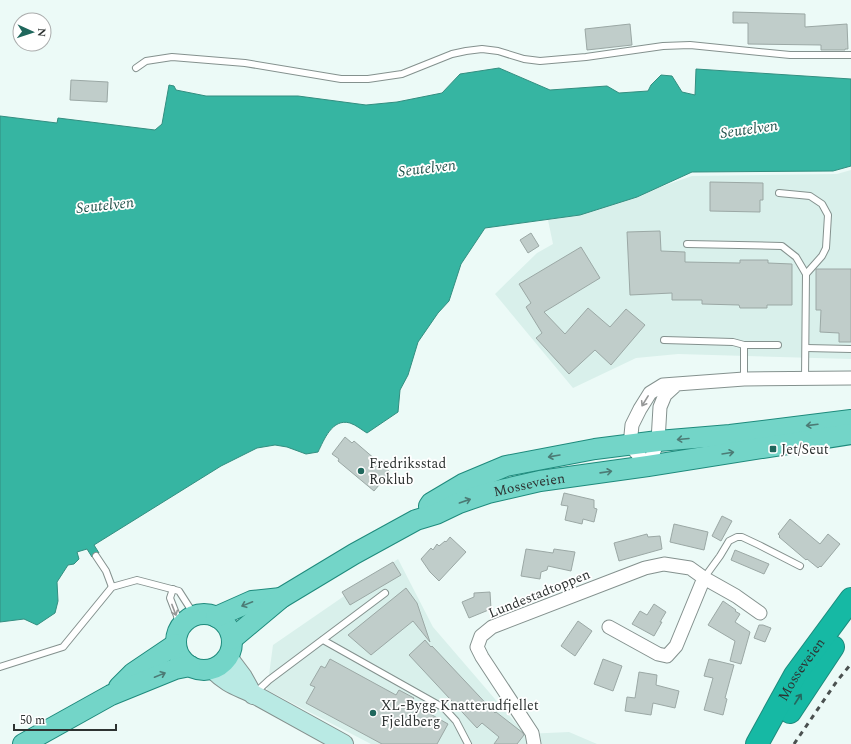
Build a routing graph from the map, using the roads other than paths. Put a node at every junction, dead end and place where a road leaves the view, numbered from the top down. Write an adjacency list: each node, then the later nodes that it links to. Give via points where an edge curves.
1 (851, 55): 2 (lane, via 790,55 690,45 540,61 482,49 452,54 402,74 368,79 341,79 245,63 172,57 146,61)
2 (136, 68)
3 (779, 192): 5 (lane, via 810,196 822,204 828,215 826,248)
4 (687, 244): 5 (lane, via 782,246 796,257)
5 (806, 274): 9 (lane)
6 (664, 340): 7 (lane, via 732,342)
7 (744, 345): 8 (lane); 11 (lane)
8 (778, 345)
9 (806, 348): 10 (lane); 12 (lane)
10 (851, 349)
11 (744, 378): 12 (street); 14 (street)
12 (806, 378): 13 (street)
13 (851, 378)
14 (677, 384): 17 (street, via 665,395 660,407); 18 (street, one-way to 18, via 663,385 650,393 632,425)
15 (851, 420): 17 (main road, Mosseveien, one-way to 17)
16 (851, 434): 19 (main road, Mosseveien, one-way to 16)
17 (658, 442): 18 (main road, Mosseveien); 19 (street)
18 (630, 445): 19 (street); 20 (main road, Mosseveien, one-way to 20, via 506,466 463,484 431,503)
19 (648, 466): 20 (main road, Mosseveien, one-way to 19, via 488,493 518,485)
20 (416, 520): 27 (main road, Mosseveien)
21 (96, 556): 24 (lane, via 106,571)
22 (800, 566): 23 (lane, via 737,536 729,541)
23 (704, 578): 29 (street, Lundestadtoppen); 33 (street, via 676,646 667,656 658,654); 45 (street, Lundestadtoppen, via 690,568 664,564 645,568 492,627 481,636 477,647 532,733)
24 (112, 587): 25 (lane, via 137,580); 38 (lane, via 63,647)
25 (173, 589): 30 (lane, via 179,592); 34 (lane, one-way to 34, via 170,598 177,616)
26 (385, 593): 35 (lane)
27 (281, 598): 31 (main road, Mosseveien, one-way to 31, via 252,601); 36 (main road, Mosseveien)
28 (851, 599): 46 (highway, Mosseveien, via 795,675)
29 (760, 613)
30 (196, 616): 31 (main road, via 206,614); 34 (main road, via 186,621)
31 (216, 617): 36 (main road, via 224,622 229,630)
32 (851, 622): 47 (highway, Mosseveien, one-way to 32)
33 (608, 627)
34 (178, 637): 37 (main road, via 178,653); 41 (main road, via 133,672)
35 (323, 640): 40 (lane); 44 (lane, via 444,708 456,721)
36 (230, 648): 39 (main road, via 221,664); 40 (street)
37 (190, 666): 39 (main road, via 201,670); 41 (main road, one-way to 37, via 176,669)
38 (0, 667)
39 (212, 669): 40 (street, via 232,686)
40 (254, 694): 43 (street)
41 (111, 695): 42 (main road)
42 (23, 744)
43 (344, 744)
44 (468, 744)
45 (534, 744)
46 (757, 744)
47 (770, 744)

